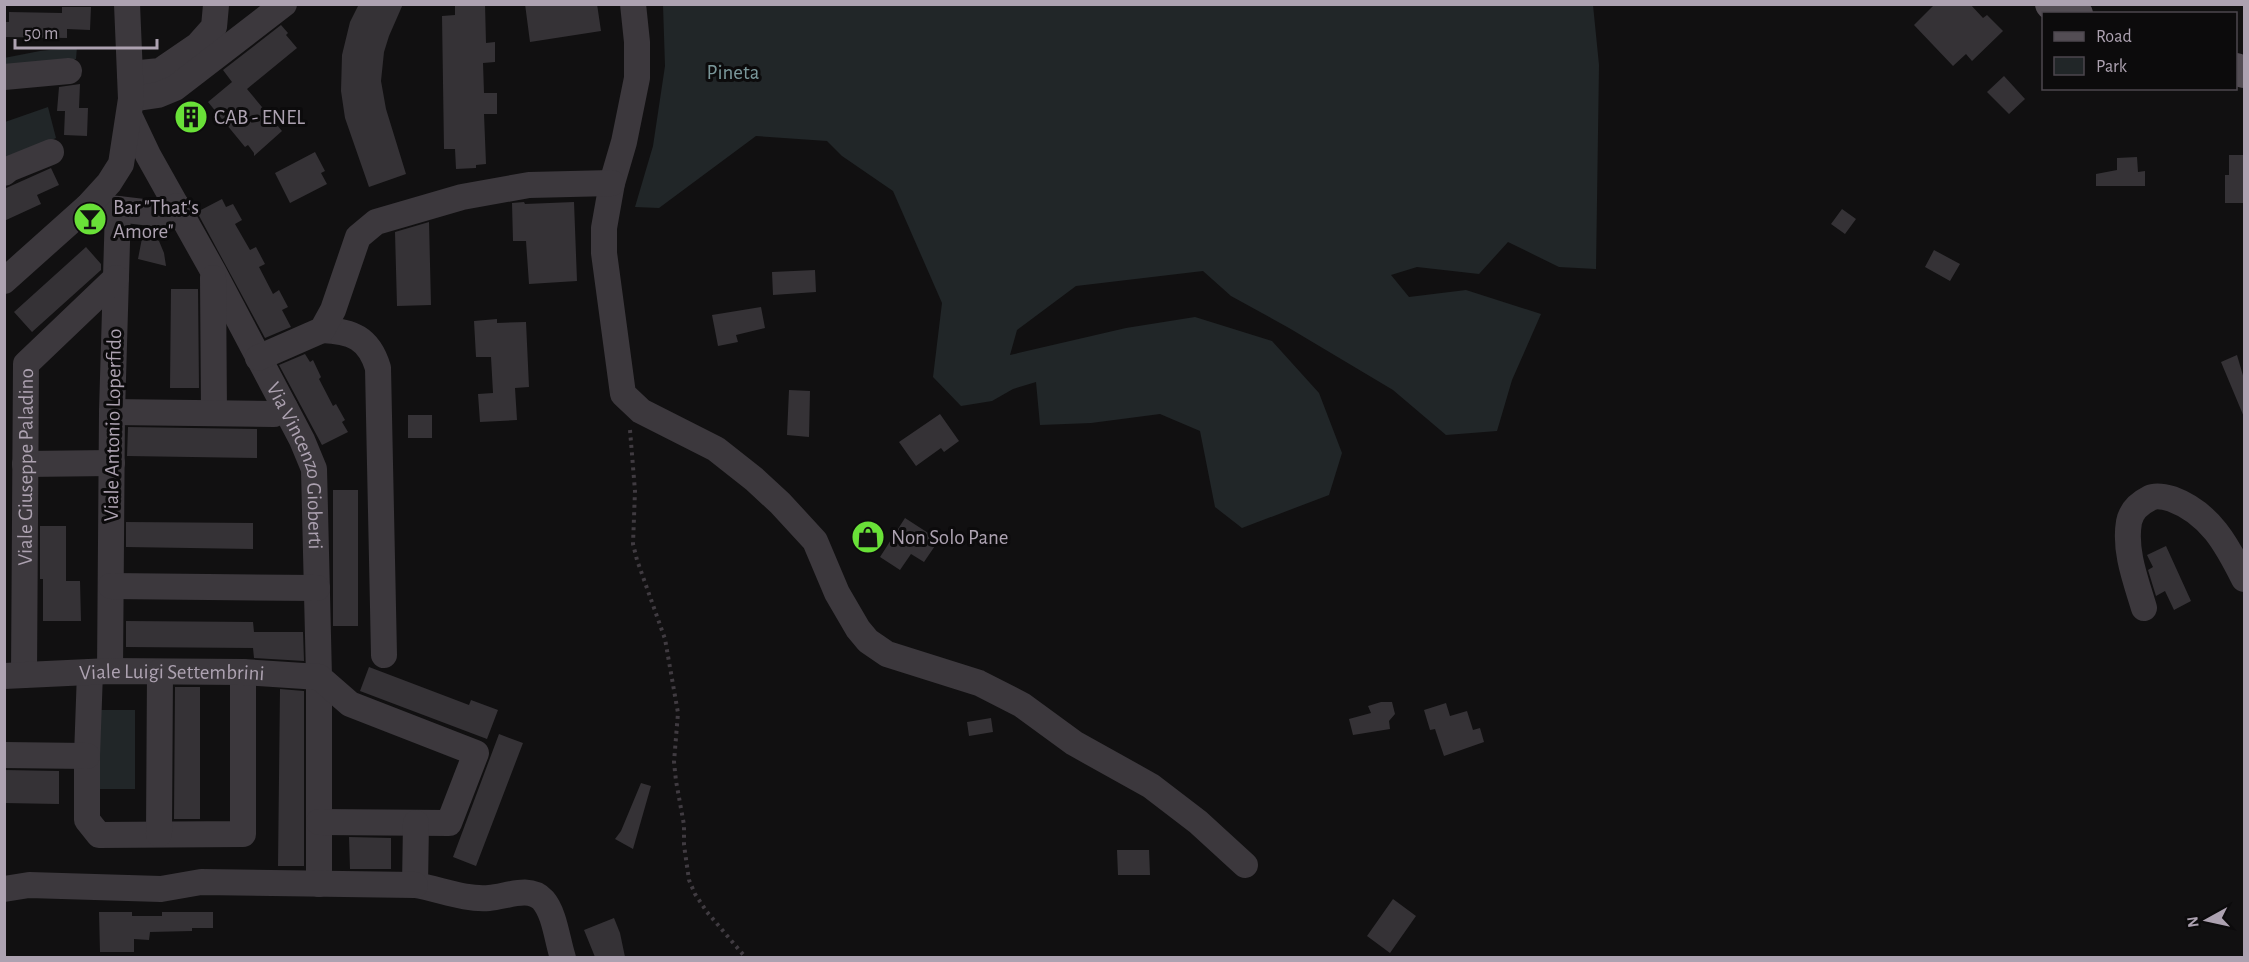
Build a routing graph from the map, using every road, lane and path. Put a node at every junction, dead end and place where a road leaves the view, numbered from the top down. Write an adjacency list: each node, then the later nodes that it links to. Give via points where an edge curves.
1 (127, 4): 8 (street)
2 (284, 4): 10 (street, via 175,88)
3 (633, 4): 13 (street, via 637,78)
4 (2051, 4): 6 (main road)
5 (216, 5): 8 (street, via 214,27 198,45 159,71)
6 (2072, 12)
7 (69, 71): 9 (street)
8 (130, 74): 10 (street)
9 (4, 77)
10 (130, 108): 14 (street, via 121,164); 15 (street, Via Vincenzo Gioberti, via 148,155)
11 (51, 152): 12 (street)
12 (4, 173)
13 (612, 183): 20 (street, via 529,185 462,197 376,222 358,237); 22 (street, via 604,253)
14 (88, 206): 16 (street); 19 (street)
15 (177, 206): 16 (street, via 160,214); 17 (street, Via Vincenzo Gioberti)
16 (118, 209): 18 (street, Viale Antonio Loperfido)
17 (213, 271): 21 (street, Via Vincenzo Gioberti); 25 (street, Via Vincenzo Gioberti)
18 (116, 278): 24 (street, Viale Antonio Loperfido); 27 (street, Viale Giuseppe Paladino, via 26,364)
19 (4, 281)
20 (322, 330): 21 (street); 32 (street, via 355,336 374,355 378,368)
21 (258, 358): 23 (street, Via Vincenzo Gioberti)
22 (623, 394): 43 (street, via 641,411 716,449 780,503 815,541 837,593 858,629 875,647 979,683 1022,705 1074,743 1150,786 1198,822); 48 (path, via 634,464 633,544 665,639 678,713 676,781 690,880 707,912)
23 (285, 408): 25 (street, via 274,414); 30 (street, Via Vincenzo Gioberti, via 314,469)
24 (112, 412): 25 (street); 26 (street, Viale Antonio Loperfido)
25 (214, 413)
26 (112, 462): 27 (street); 29 (street, Viale Antonio Loperfido)
27 (25, 464): 36 (street, Viale Giuseppe Paladino)
28 (2244, 579): 31 (street, via 2214,527 2183,503 2154,496 2141,503 2130,521 2129,549)
29 (111, 586): 30 (street); 33 (street, Viale Antonio Loperfido)
30 (317, 588): 37 (street, Via Vincenzo Gioberti)
31 (2144, 608)
32 (384, 655)
33 (100, 672): 34 (street, Viale Luigi Settembrini); 36 (street, Viale Luigi Settembrini); 39 (street, Viale Antonio Loperfido)
34 (160, 672): 35 (street, Viale Luigi Settembrini); 42 (street)
35 (243, 672): 37 (street, Viale Luigi Settembrini); 42 (street, Viale Antonio Loperfido, via 243,834)
36 (14, 676)
37 (319, 677): 40 (street, Via Vincenzo Gioberti); 41 (street, via 350,704 476,753 449,823)
38 (4, 755): 39 (street)
39 (87, 756): 42 (street, Viale Antonio Loperfido, via 87,820 99,835)
40 (319, 822): 41 (street); 44 (street, Via Vincenzo Gioberti)
41 (416, 823): 45 (street)
42 (159, 834)
43 (1245, 865)
44 (319, 884): 45 (street); 46 (street, via 201,882 161,889 29,885)
45 (416, 885): 47 (street, via 471,898 529,892 537,895 550,912)
46 (4, 889)
47 (563, 957)
48 (746, 957)

